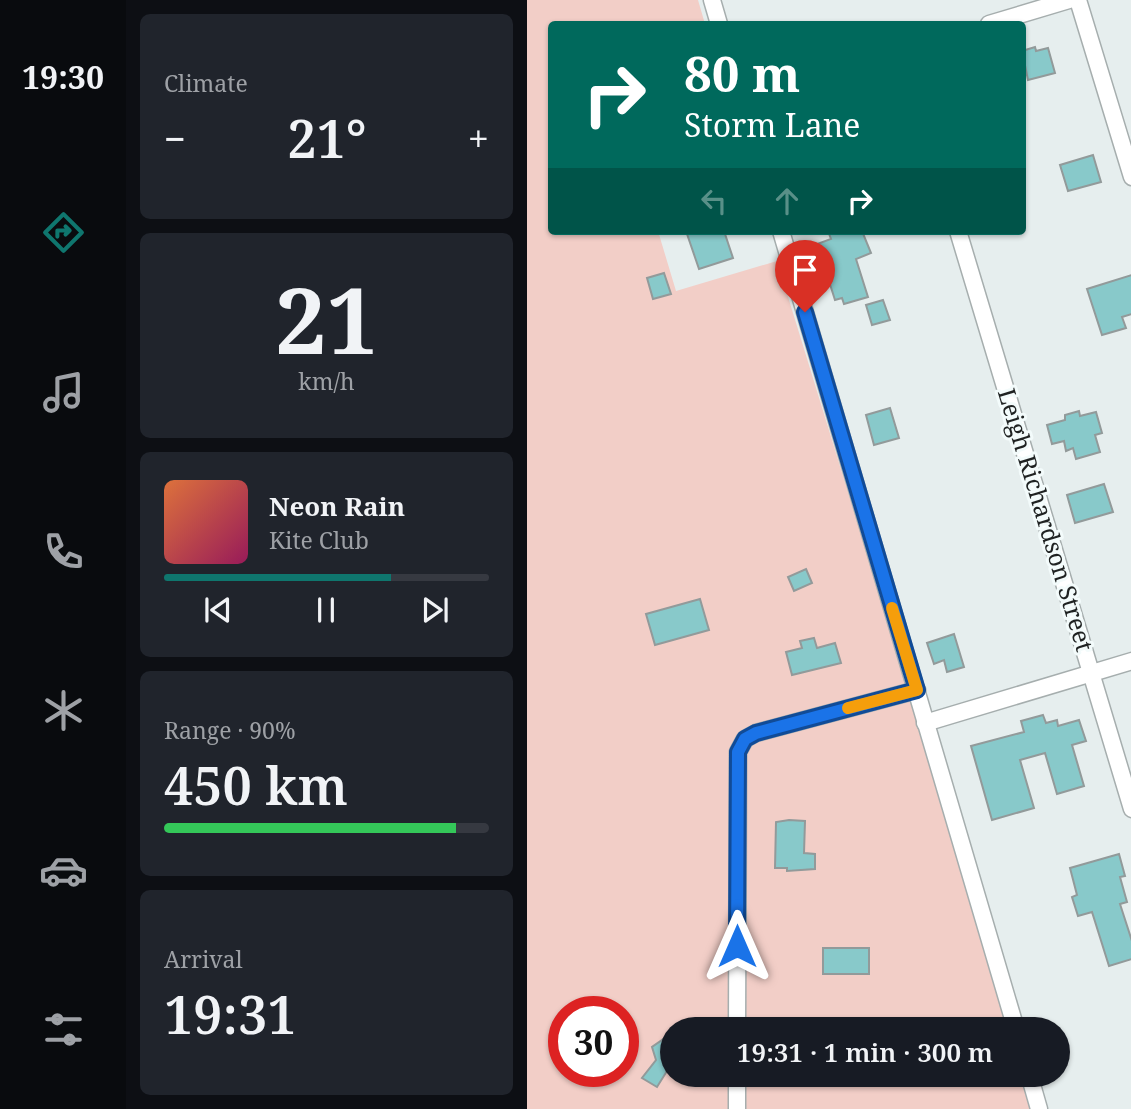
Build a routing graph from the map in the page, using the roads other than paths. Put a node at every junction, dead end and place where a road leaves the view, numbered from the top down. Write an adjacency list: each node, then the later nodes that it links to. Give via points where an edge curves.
1 (712, 0): 4 (street)
2 (1069, 0): 5 (street)
3 (1078, 0): 6 (street)
4 (718, 21)
5 (999, 21)
6 (1131, 177)
7 (782, 235): 11 (street)
8 (959, 235): 10 (street, Leigh Richardson Street)
9 (1131, 661): 10 (street)
10 (1091, 672): 12 (street); 13 (street, Leigh Richardson Street)
11 (917, 690): 12 (street); 14 (street, via 745,739 738,752)
12 (925, 723): 15 (street)
13 (1131, 809)
14 (737, 1017)
15 (1012, 1017)
16 (737, 1087): 18 (street)
17 (1033, 1087): 19 (street)
18 (737, 1109)
19 (1039, 1109)

